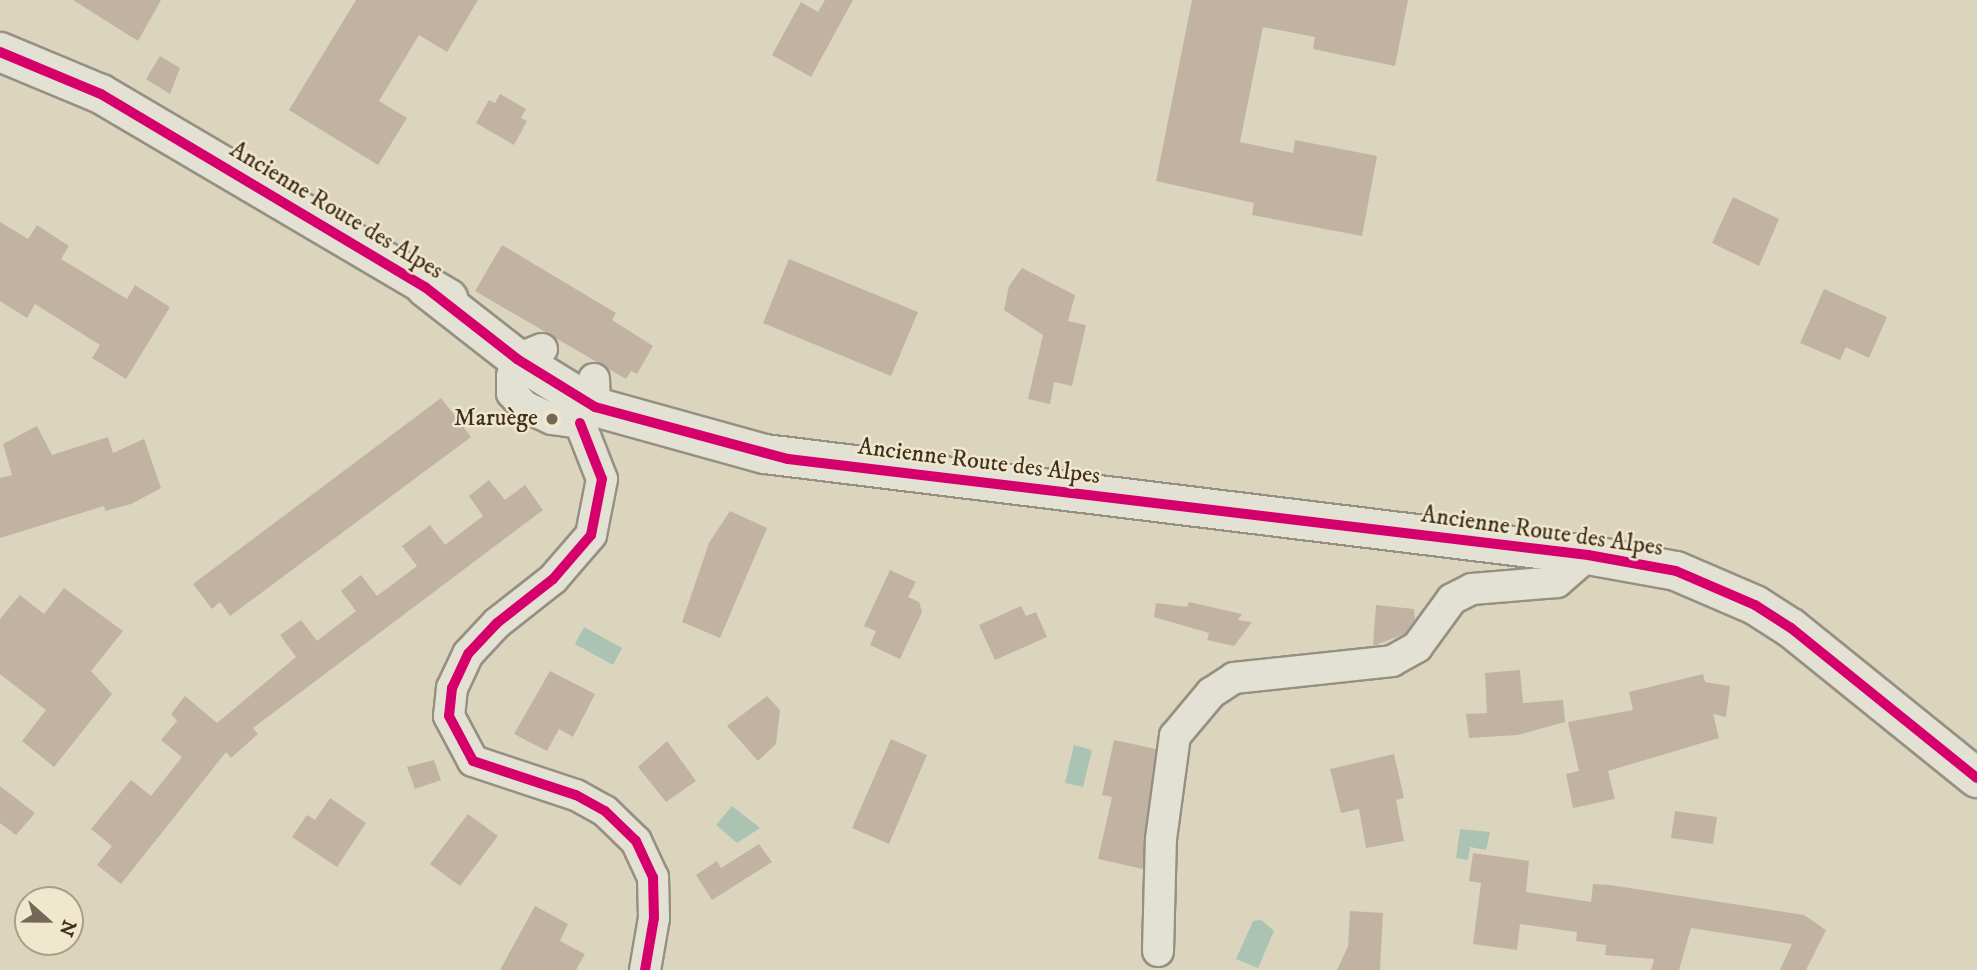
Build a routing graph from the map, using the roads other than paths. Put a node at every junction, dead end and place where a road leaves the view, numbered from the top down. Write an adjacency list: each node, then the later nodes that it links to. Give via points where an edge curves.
1 (4, 52): 2 (main road, Ancienne Route des Alpes, via 101,94)
2 (530, 354): 3 (main road, Ancienne Route des Alpes); 3 (street, via 512,393 524,406 571,424)
3 (590, 403): 4 (main road, Ancienne Route des Alpes, via 765,454 877,472); 7 (street, via 603,479 591,535 553,579 496,623 468,654 452,688 449,716 473,761 576,795 606,811 636,841 653,877 654,918)
4 (1588, 555): 5 (main road, Ancienne Route des Alpes, via 1676,572 1755,605); 6 (street, via 1557,582 1472,589 1452,599 1417,647 1392,662 1234,678 1211,693 1175,736 1161,839)
5 (1977, 778)
6 (1158, 951)
7 (645, 970)

